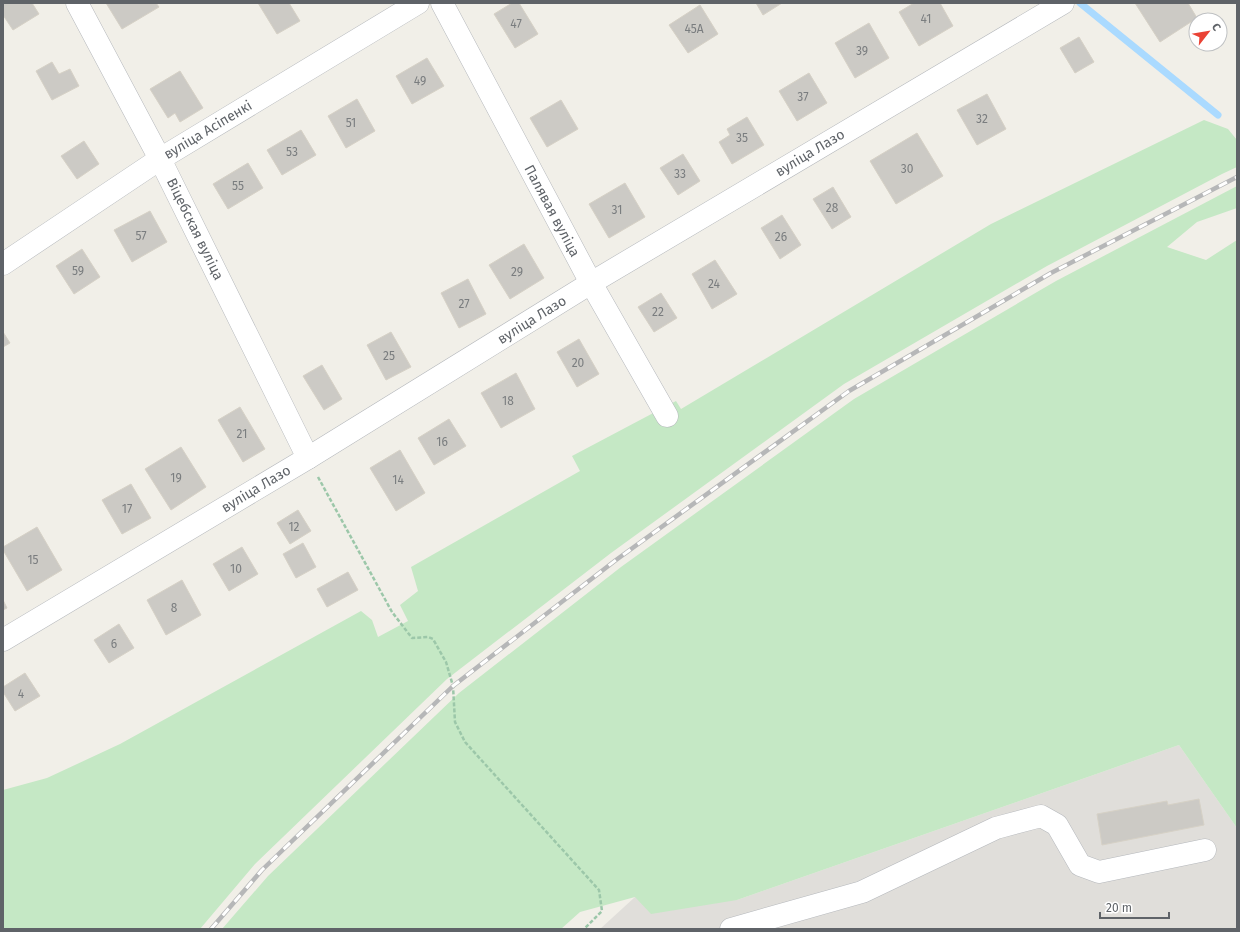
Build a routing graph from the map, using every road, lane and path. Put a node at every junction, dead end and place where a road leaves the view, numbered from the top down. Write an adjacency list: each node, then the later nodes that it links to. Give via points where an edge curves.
1 (77, 3): 5 (street, Віцебская вуліца)
2 (418, 3): 5 (street, вуліца Асіпенкі)
3 (442, 3): 7 (street, Палявая вуліца)
4 (1063, 3): 7 (street, вуліца Лазо)
5 (160, 159): 6 (street, вуліца Асіпенкі); 9 (street, Віцебская вуліца)
6 (3, 264)
7 (591, 283): 8 (street, Палявая вуліца); 9 (street, вуліца Лазо)
8 (667, 416)
9 (308, 458): 10 (street, вуліца Лазо); 12 (path, via 392,612 412,638 433,639 446,662 453,686 455,722 465,742 599,890 602,911)
10 (3, 640)
11 (1205, 850): 13 (street, via 1099,872 1080,865 1056,825 1041,816 996,828 862,892)
12 (584, 929)
13 (732, 929)

